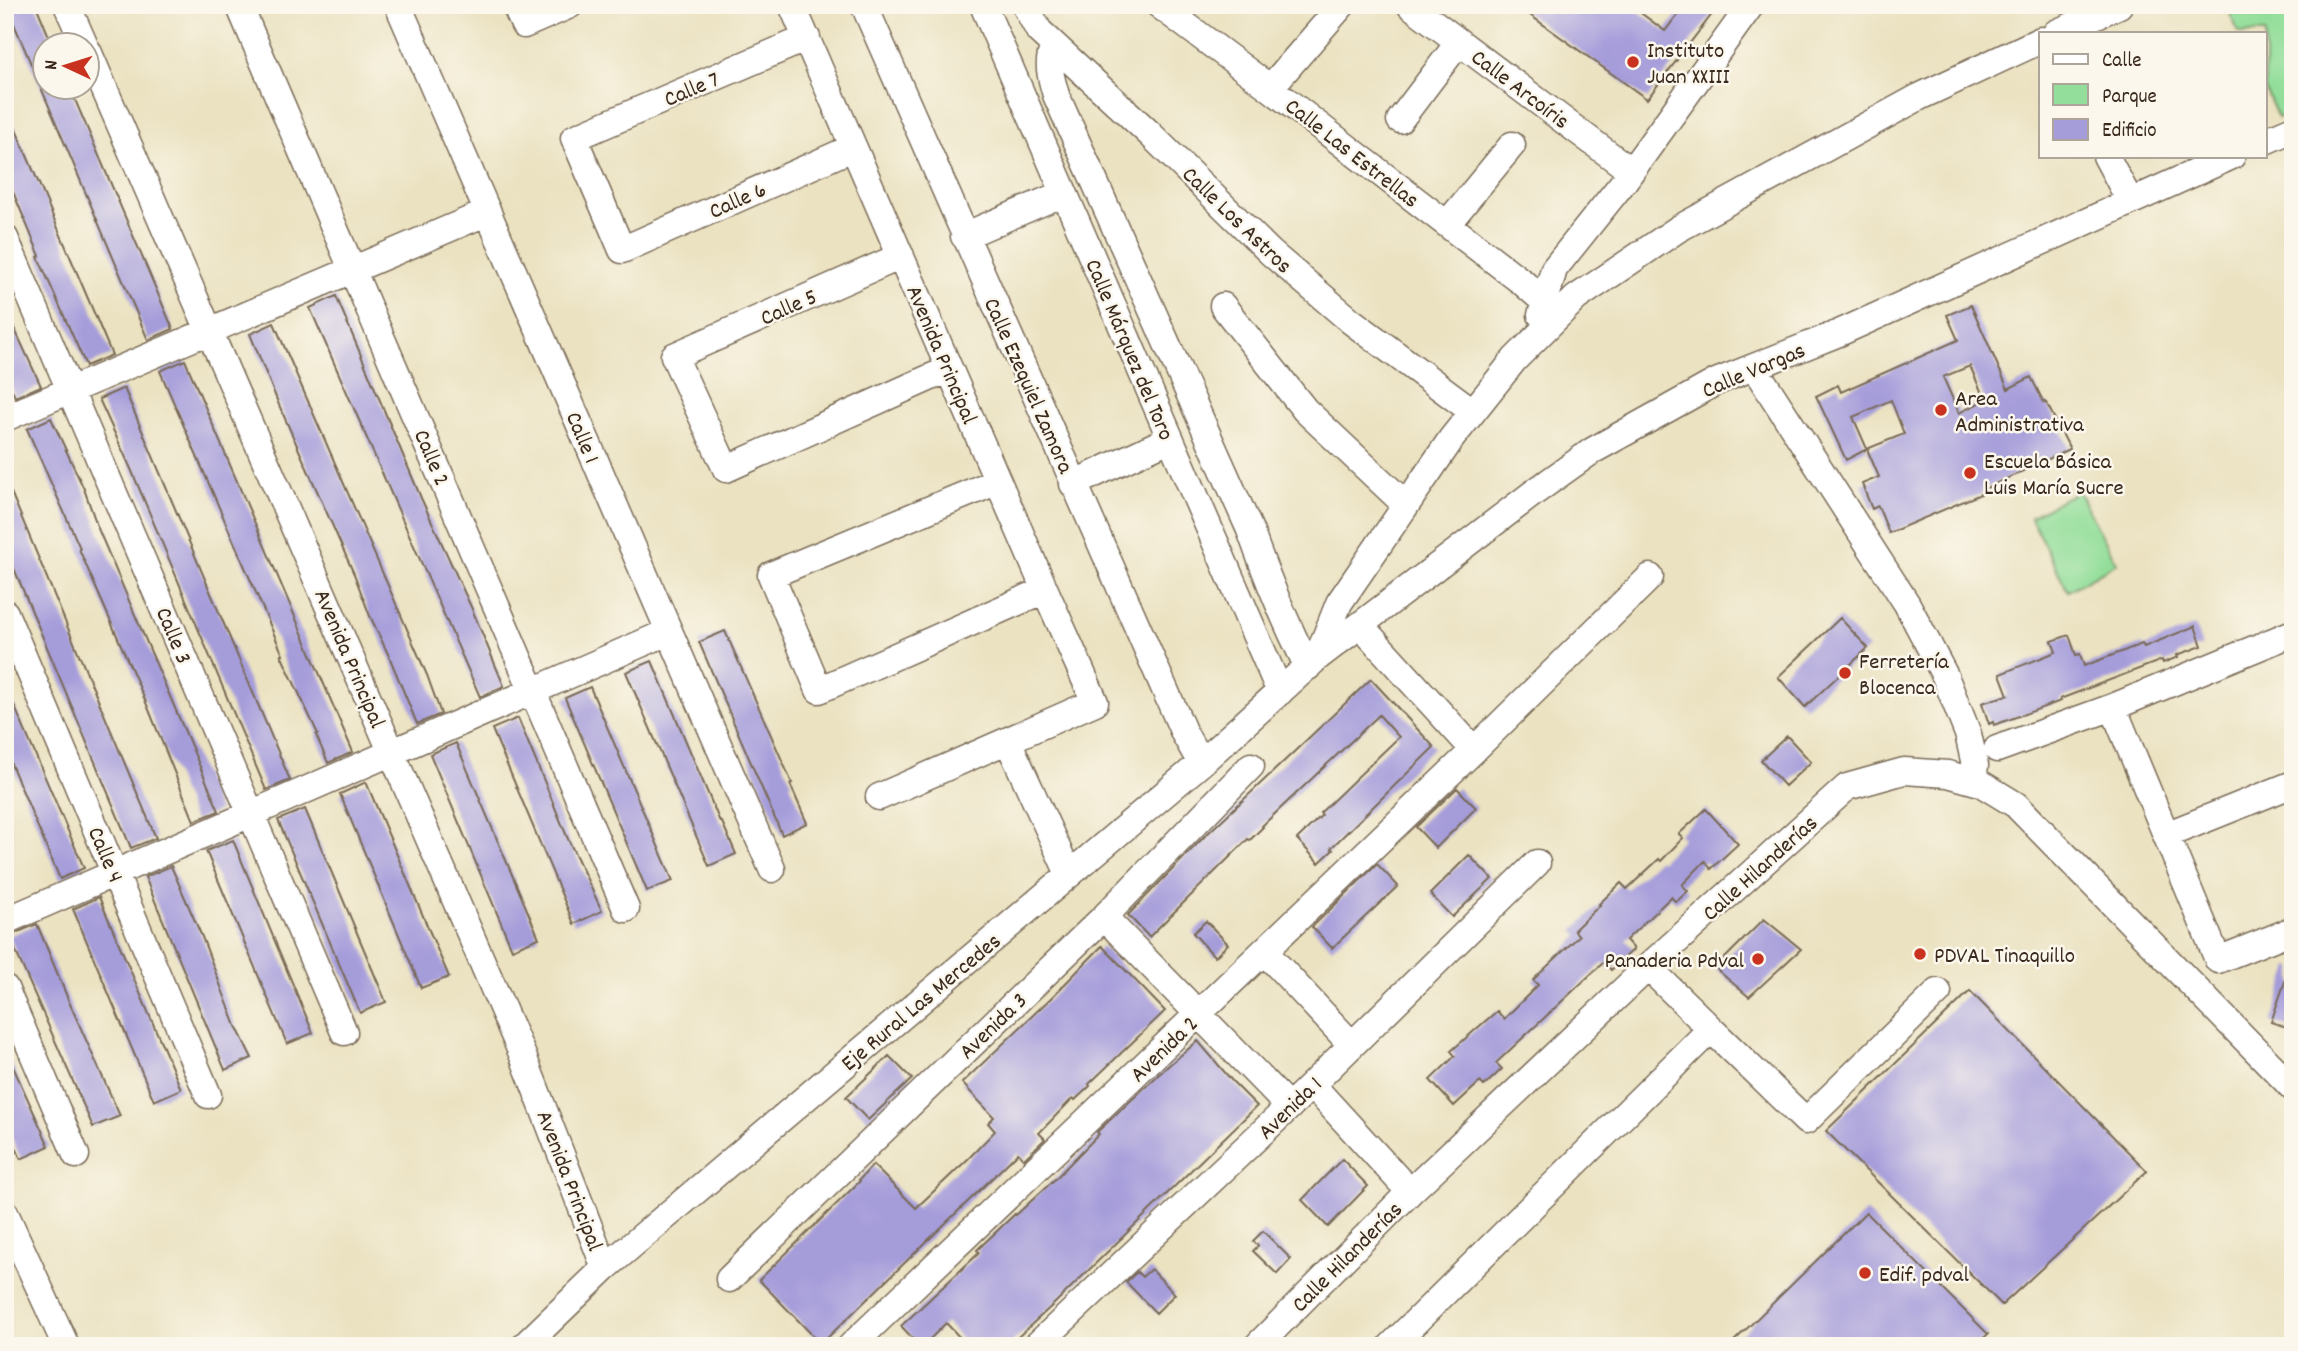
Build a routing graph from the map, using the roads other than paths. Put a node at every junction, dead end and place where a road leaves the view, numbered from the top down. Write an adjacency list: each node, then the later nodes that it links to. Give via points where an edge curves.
1 (67, 5): 15 (street)
2 (239, 5): 39 (street, Calle 2)
3 (398, 5): 33 (street, Calle 1)
4 (570, 5): 14 (street)
5 (792, 5): 17 (street, Avenida Principal)
6 (864, 5): 35 (street, Calle Ezequiel Zamora)
7 (983, 5): 31 (street, Calle Márquez del Toro)
8 (1025, 5): 20 (street, Calle Los Astros, via 1039,31)
9 (1159, 5): 22 (street, Calle Las Estrellas)
10 (1342, 5): 22 (street)
11 (1410, 5): 19 (street, Calle Arcoíris)
12 (1751, 5): 30 (street)
13 (2119, 5): 16 (street)
14 (520, 15)
15 (79, 32)
16 (2058, 32)
17 (807, 38): 27 (street, Avenida Principal); 37 (street, Calle 7, via 575,138)
18 (2039, 41): 43 (street, via 1919,97 1678,229 1576,298)
19 (1459, 42): 23 (street); 30 (street, Calle Arcoíris)
20 (1054, 46): 47 (street, Calle Los Astros, via 1271,253 1351,321); 59 (street, via 1049,74 1056,95 1250,530 1284,622)
21 (102, 83): 42 (street, Avenida Principal)
22 (1270, 88): 34 (street, Calle Las Estrellas)
23 (1400, 120)
24 (2293, 129): 25 (street)
25 (2266, 141)
26 (1513, 145): 34 (street)
27 (852, 148): 37 (street, Calle 6); 38 (street, Avenida Principal)
28 (2107, 158): 32 (street)
29 (2227, 158): 32 (street, Calle Vargas)
30 (1631, 171): 40 (street, via 1554,269)
31 (1064, 193): 35 (street); 49 (street, Calle Márquez del Toro)
32 (2130, 201): 44 (street, Calle Vargas)
33 (488, 212): 39 (street); 57 (street, Calle 1)
34 (1447, 224): 40 (street, Calle Las Estrellas)
35 (964, 236): 51 (street, Calle Ezequiel Zamora)
36 (5, 238): 46 (street, Calle 3)
37 (622, 250)
38 (901, 256): 45 (street, Avenida Principal); 45 (street, Calle 5, via 674,356 726,469)
39 (353, 270): 42 (street); 60 (street, Calle 2)
40 (1545, 302): 43 (street)
41 (1223, 306): 52 (street, via 1305,410)
42 (209, 331): 46 (street); 66 (street, Avenida Principal)
43 (1534, 340): 47 (street)
44 (1754, 367): 56 (street, Calle Vargas, via 1716,382 1592,451); 69 (street, via 1907,604 1945,676 1968,734 1975,765)
45 (949, 369): 50 (street, Avenida Principal)
46 (70, 390): 48 (street); 72 (street, Calle 3)
47 (1472, 411): 52 (street)
48 (5, 418)
49 (1169, 439): 51 (street); 61 (street, Calle Márquez del Toro)
50 (998, 481): 54 (street, Avenida Principal); 54 (street, via 771,575 819,690)
51 (1073, 484): 67 (street, Calle Ezequiel Zamora)
52 (1406, 505): 59 (street, via 1339,603)
53 (1650, 577): 64 (street, Avenida 2)
54 (1045, 590): 63 (street, Avenida Principal, via 1095,702)
55 (5, 613): 76 (street, Calle 4)
56 (1360, 625): 59 (street, Calle Vargas); 64 (street)
57 (668, 632): 60 (street); 75 (street, Calle 1)
58 (2293, 633): 62 (street)
59 (1313, 662): 61 (street, Eje Rural Las Mercedes)
60 (533, 691): 66 (street); 78 (street, Calle 2)
61 (1280, 692): 67 (street, Eje Rural Las Mercedes)
62 (2113, 706): 65 (street); 73 (street)
63 (1008, 741): 71 (street); 77 (street)
64 (1474, 750): 82 (street, Avenida 2)
65 (1997, 750)
66 (392, 752): 72 (street); 97 (street, Avenida Principal, via 523,1056)
67 (1201, 763): 77 (street, Eje Rural Las Mercedes)
68 (1251, 766): 79 (street, Avenida 3)
69 (1973, 781): 83 (street, Calle Hilanderías, via 1904,771 1847,787); 91 (street, Calle Hilanderías, via 2016,805)
70 (2293, 784): 73 (street)
71 (878, 797)
72 (251, 814): 76 (street); 88 (street, Calle 3)
73 (2166, 835): 81 (street, via 2218,960)
74 (1537, 863): 89 (street, Avenida 1)
75 (772, 869)
76 (115, 873): 80 (street); 92 (street, Calle 4)
77 (1069, 874): 97 (street, Eje Rural Las Mercedes)
78 (626, 909)
79 (1104, 917): 86 (street); 98 (street, Avenida 3)
80 (5, 921)
81 (2293, 930)
82 (1264, 951): 86 (street, Avenida 2); 89 (street)
83 (1648, 967): 87 (street); 95 (street, Calle Hilanderías)
84 (5, 988): 94 (street)
85 (1938, 992): 87 (street, via 1806,1121)
86 (1198, 1014): 93 (street); 101 (street, Avenida 2)
87 (1711, 1029): 104 (street)
88 (344, 1032)
89 (1352, 1045): 90 (street, Avenida 1)
90 (1312, 1085): 93 (street, Avenida 1); 95 (street)
91 (2293, 1088)
92 (208, 1095)
93 (1289, 1107): 102 (street, Avenida 1)
94 (76, 1156)
95 (1410, 1192): 103 (street, Calle Hilanderías)
96 (6, 1219): 99 (street)
97 (606, 1268): 100 (street, Eje Rural Las Mercedes)
98 (730, 1279)
99 (66, 1346)
100 (524, 1346)
101 (851, 1346)
102 (1036, 1346)
103 (1257, 1346)
104 (1391, 1346)

